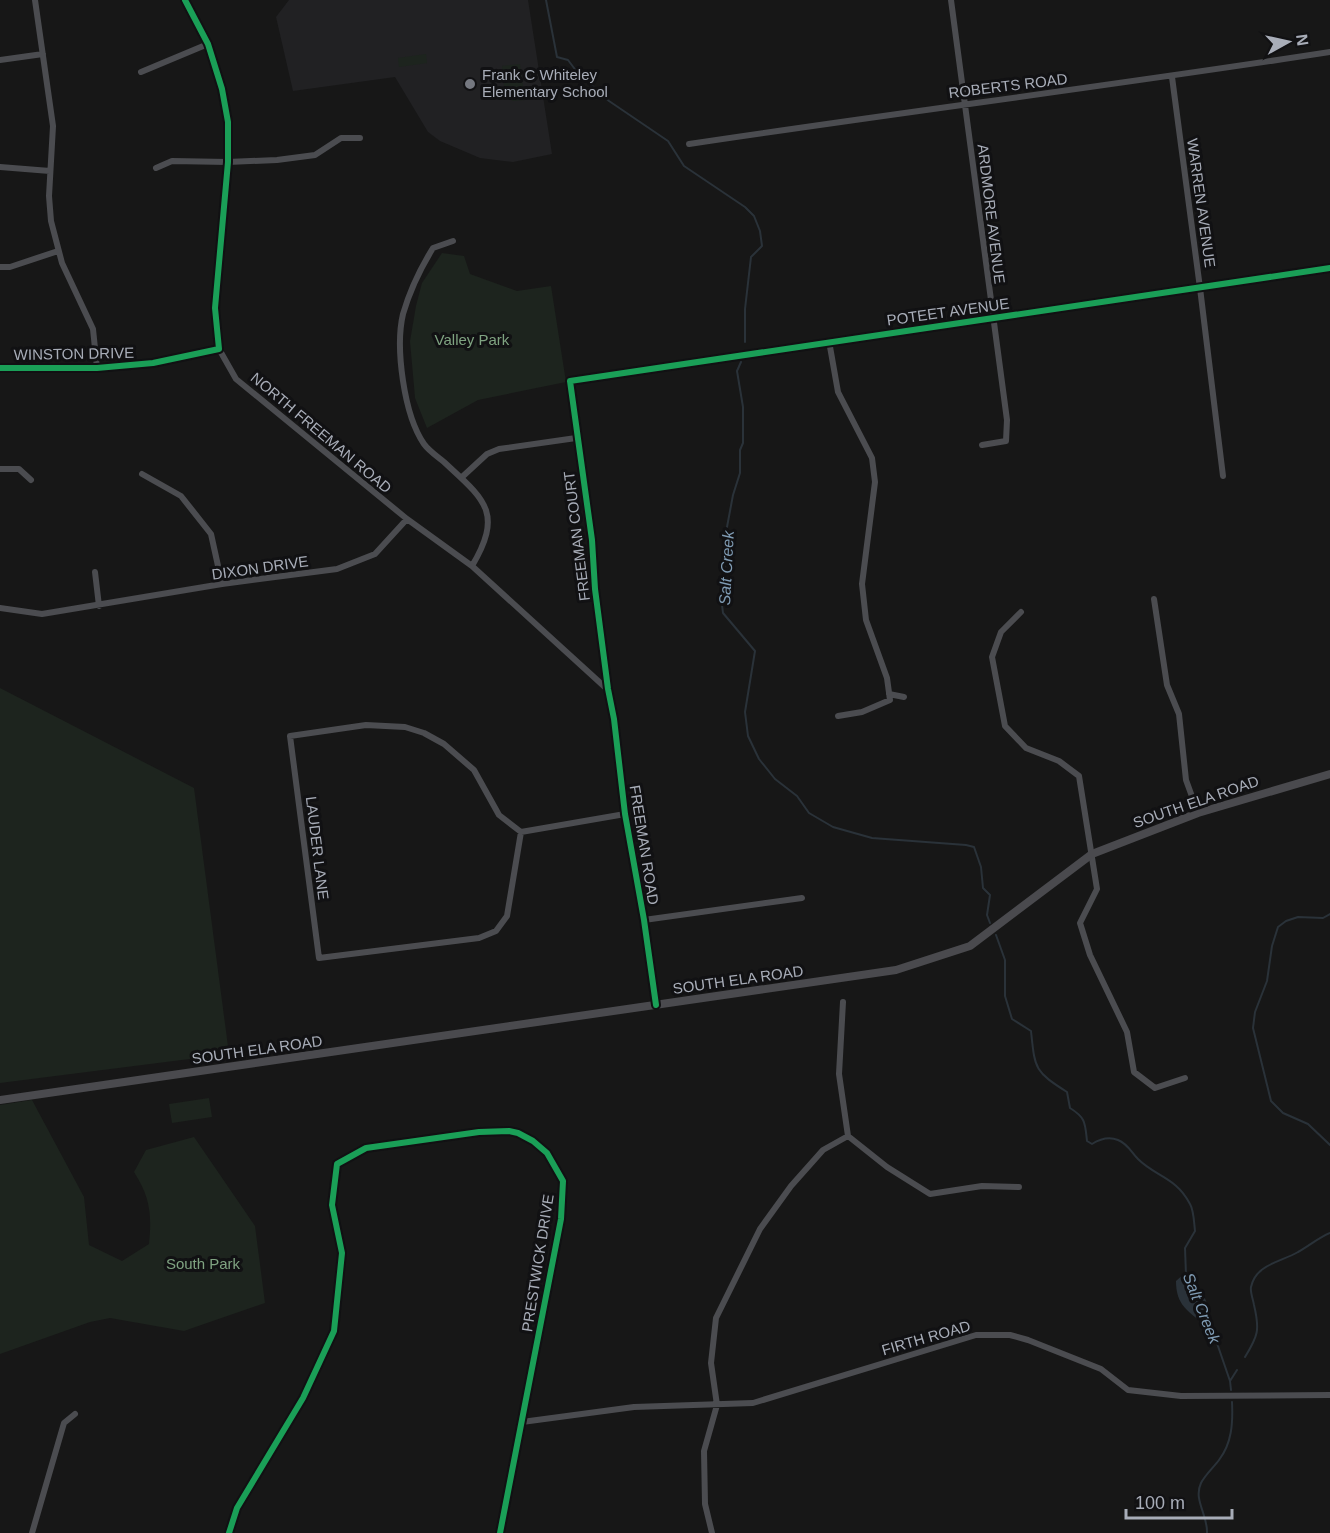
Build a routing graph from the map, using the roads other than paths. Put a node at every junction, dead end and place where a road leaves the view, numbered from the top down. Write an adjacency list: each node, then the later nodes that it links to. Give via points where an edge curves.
1 (35, 0): 6 (street)
2 (185, 0): 4 (street, NORTH FREEMAN ROAD)
3 (951, 0): 10 (street, ARDMORE AVENUE)
4 (208, 44): 8 (street); 13 (street, NORTH FREEMAN ROAD, via 228,123)
5 (1330, 52): 9 (street, ROBERTS ROAD)
6 (43, 54): 7 (street); 16 (street, via 53,126)
7 (0, 60)
8 (141, 72)
9 (1172, 77): 10 (street, ROBERTS ROAD); 21 (street, WARREN AVENUE)
10 (965, 104): 12 (street, ROBERTS ROAD); 22 (street, ARDMORE AVENUE)
11 (360, 138): 13 (street, via 341,138 315,155)
12 (689, 144)
13 (228, 162): 15 (street, via 172,160); 24 (street, NORTH FREEMAN ROAD, via 215,308)
14 (0, 167): 16 (street)
15 (156, 168)
16 (50, 171): 18 (street, via 50,210)
17 (453, 241): 33 (street, via 433,248 416,276 403,317 401,358 406,401 424,444)
18 (58, 251): 19 (street); 26 (street, via 93,329)
19 (0, 267)
20 (1330, 268): 21 (street, POTEET AVENUE)
21 (1200, 288): 22 (street, POTEET AVENUE); 32 (street, WARREN AVENUE)
22 (992, 318): 23 (street, POTEET AVENUE); 29 (street, ARDMORE AVENUE, via 1007,420 1006,441)
23 (829, 341): 27 (street, POTEET AVENUE); 44 (street, via 838,392 872,458 875,482 862,584 866,620)
24 (219, 349): 26 (street, WINSTON DRIVE, via 153,363); 35 (street, NORTH FREEMAN ROAD, via 236,379)
25 (0, 368): 26 (street, WINSTON DRIVE)
26 (97, 368)
27 (570, 381): 28 (street, FREEMAN COURT)
28 (576, 438): 33 (street, via 499,449 487,454); 43 (street, FREEMAN COURT)
29 (982, 446)
30 (0, 469): 34 (street, via 19,469)
31 (142, 474): 38 (street, via 181,496 211,534)
32 (1223, 477)
33 (461, 478): 36 (street, via 477,493 489,521 484,547)
34 (31, 480)
35 (407, 519): 36 (street, NORTH FREEMAN ROAD); 38 (street, DIXON DRIVE, via 375,554 337,569)
36 (472, 566): 43 (street, NORTH FREEMAN ROAD)
37 (94, 572): 40 (street)
38 (222, 584): 40 (street, DIXON DRIVE)
39 (1154, 599): 48 (street, via 1167,685 1179,714 1186,780)
40 (99, 606): 41 (street, DIXON DRIVE, via 42,614)
41 (0, 608)
42 (1022, 612): 51 (street, via 1001,632 992,657 1005,726 1026,748 1059,761 1079,776)
43 (608, 689): 49 (street, FREEMAN ROAD)
44 (890, 694): 45 (street); 46 (street, via 890,700 862,712)
45 (904, 697)
46 (838, 716)
47 (1330, 774): 48 (main road, SOUTH ELA ROAD)
48 (1198, 813): 51 (main road, SOUTH ELA ROAD)
49 (625, 814): 50 (street); 53 (street, FREEMAN ROAD)
50 (521, 832): 50 (street, LAUDER LANE, via 499,815 474,771 444,744 424,733 405,727 366,725 290,736 319,958 479,938 496,930 507,916)
51 (1092, 854): 55 (main road, SOUTH ELA ROAD, via 970,946 896,970); 56 (street, via 1097,889 1080,923 1090,955 1126,1032 1134,1072 1155,1088)
52 (802, 898): 53 (street)
53 (644, 920): 55 (street, FREEMAN ROAD)
54 (843, 1002): 58 (street, via 839,1074)
55 (656, 1005): 57 (main road, SOUTH ELA ROAD)
56 (1185, 1078)
57 (0, 1100)
58 (848, 1136): 59 (street, via 930,1194 982,1186); 61 (street, via 823,1150 791,1186 760,1229 716,1318 711,1363)
59 (1019, 1187)
60 (1330, 1395): 61 (street, FIRTH ROAD, via 1181,1396 1128,1390 1101,1369 1028,1340 1010,1335 976,1335 753,1403)
61 (717, 1405): 63 (street, FIRTH ROAD, via 634,1407); 67 (street, via 705,1451 705,1504)
62 (75, 1414): 64 (street, via 64,1423)
63 (522, 1422): 65 (street, PRESTWICK DRIVE, via 561,1219 563,1181 547,1153 533,1141 509,1131 366,1148 337,1164 332,1205 342,1253 334,1331 303,1398 237,1508); 66 (street)
64 (32, 1533)
65 (229, 1533)
66 (500, 1533)
67 (712, 1533)

